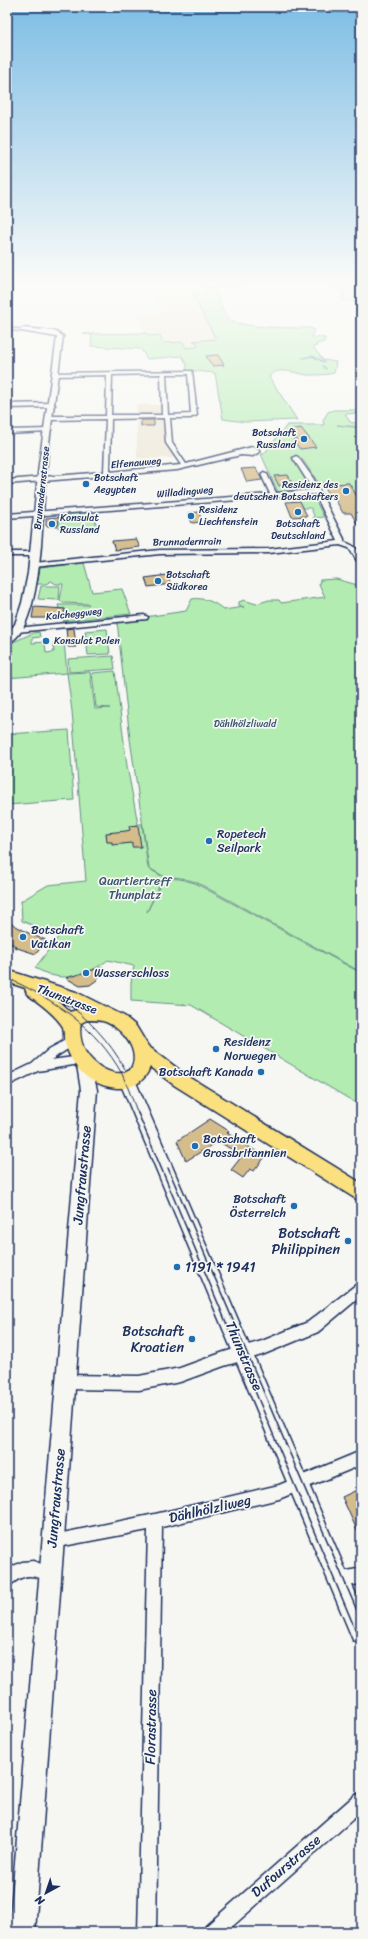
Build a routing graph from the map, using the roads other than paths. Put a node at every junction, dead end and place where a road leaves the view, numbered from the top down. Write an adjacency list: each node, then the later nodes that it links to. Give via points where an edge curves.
1 (83, 373): 5 (street)
2 (110, 373): 10 (street)
3 (162, 373): 8 (street)
4 (190, 373): 8 (street, via 194,415)
5 (55, 374): 6 (street, Brunnadernstrasse)
6 (52, 405): 7 (street); 9 (street, Brunnadernstrasse)
7 (7, 406)
8 (166, 417): 10 (street); 15 (street, via 169,443)
9 (50, 418): 10 (street); 11 (street, Brunnadernstrasse)
10 (108, 418): 17 (street)
11 (48, 430): 12 (street); 18 (street, Brunnadernstrasse)
12 (7, 432)
13 (241, 453): 15 (street, Elfenauweg)
14 (296, 458): 20 (street)
15 (184, 465): 17 (street, Elfenauweg, via 162,470)
16 (264, 474): 21 (street)
17 (107, 475): 18 (street, Elfenauweg)
18 (41, 480): 19 (street, Elfenauweg); 22 (street, Brunnadernstrasse)
19 (7, 482)
20 (317, 492): 21 (street, Willadingweg); 24 (street)
21 (274, 495): 22 (street, Willadingweg)
22 (38, 514): 23 (street, Willadingweg); 26 (street, Brunnadernstrasse)
23 (7, 516)
24 (341, 543): 27 (street, via 352,547); 28 (street, Brunnadernrain, via 269,550 160,552)
25 (7, 554): 26 (street)
26 (35, 554): 28 (street, Brunnadernstrasse)
27 (361, 563)
28 (34, 564): 30 (street, Brunnadernstrasse, via 27,603)
29 (144, 617): 30 (street, Kalcheggweg)
30 (12, 631): 31 (street, Brunnadernstrasse)
31 (7, 640)
32 (7, 976): 33 (main road, Thunstrasse)
33 (23, 982): 34 (main road, Thunstrasse, via 70,998); 35 (main road, Thunstrasse, via 60,1012)
34 (110, 1017): 35 (main road, via 94,1013 81,1014 74,1019); 36 (main road, via 134,1034)
35 (72, 1033): 37 (main road); 38 (street)
36 (141, 1050): 39 (main road, via 142,1060); 40 (main road)
37 (83, 1062): 38 (street); 39 (main road, via 97,1074 111,1080); 45 (street, Jungfraustrasse, via 89,1090)
38 (36, 1067): 41 (street)
39 (134, 1075): 40 (main road); 44 (street, Thunstrasse)
40 (180, 1080): 42 (main road)
41 (7, 1082)
42 (361, 1193)
43 (361, 1288): 44 (street, via 316,1326)
44 (243, 1353): 45 (street, via 180,1376 143,1383); 47 (street, Thunstrasse)
45 (65, 1382): 49 (street, Jungfraustrasse)
46 (361, 1458): 47 (street, Dählhölzliweg)
47 (299, 1486): 48 (street, Dählhölzliweg); 53 (street, Thunstrasse)
48 (155, 1521): 49 (street, Dählhölzliweg); 57 (street, Florastrasse)
49 (53, 1540): 50 (street, Jungfraustrasse)
50 (50, 1574): 52 (street, via 27,1567); 56 (street, Jungfraustrasse)
51 (361, 1576): 53 (street)
52 (7, 1579)
53 (338, 1579): 54 (street, Thunstrasse)
54 (361, 1632)
55 (361, 1801): 58 (street, Dufourstrasse)
56 (22, 1932)
57 (147, 1932)
58 (212, 1932)

